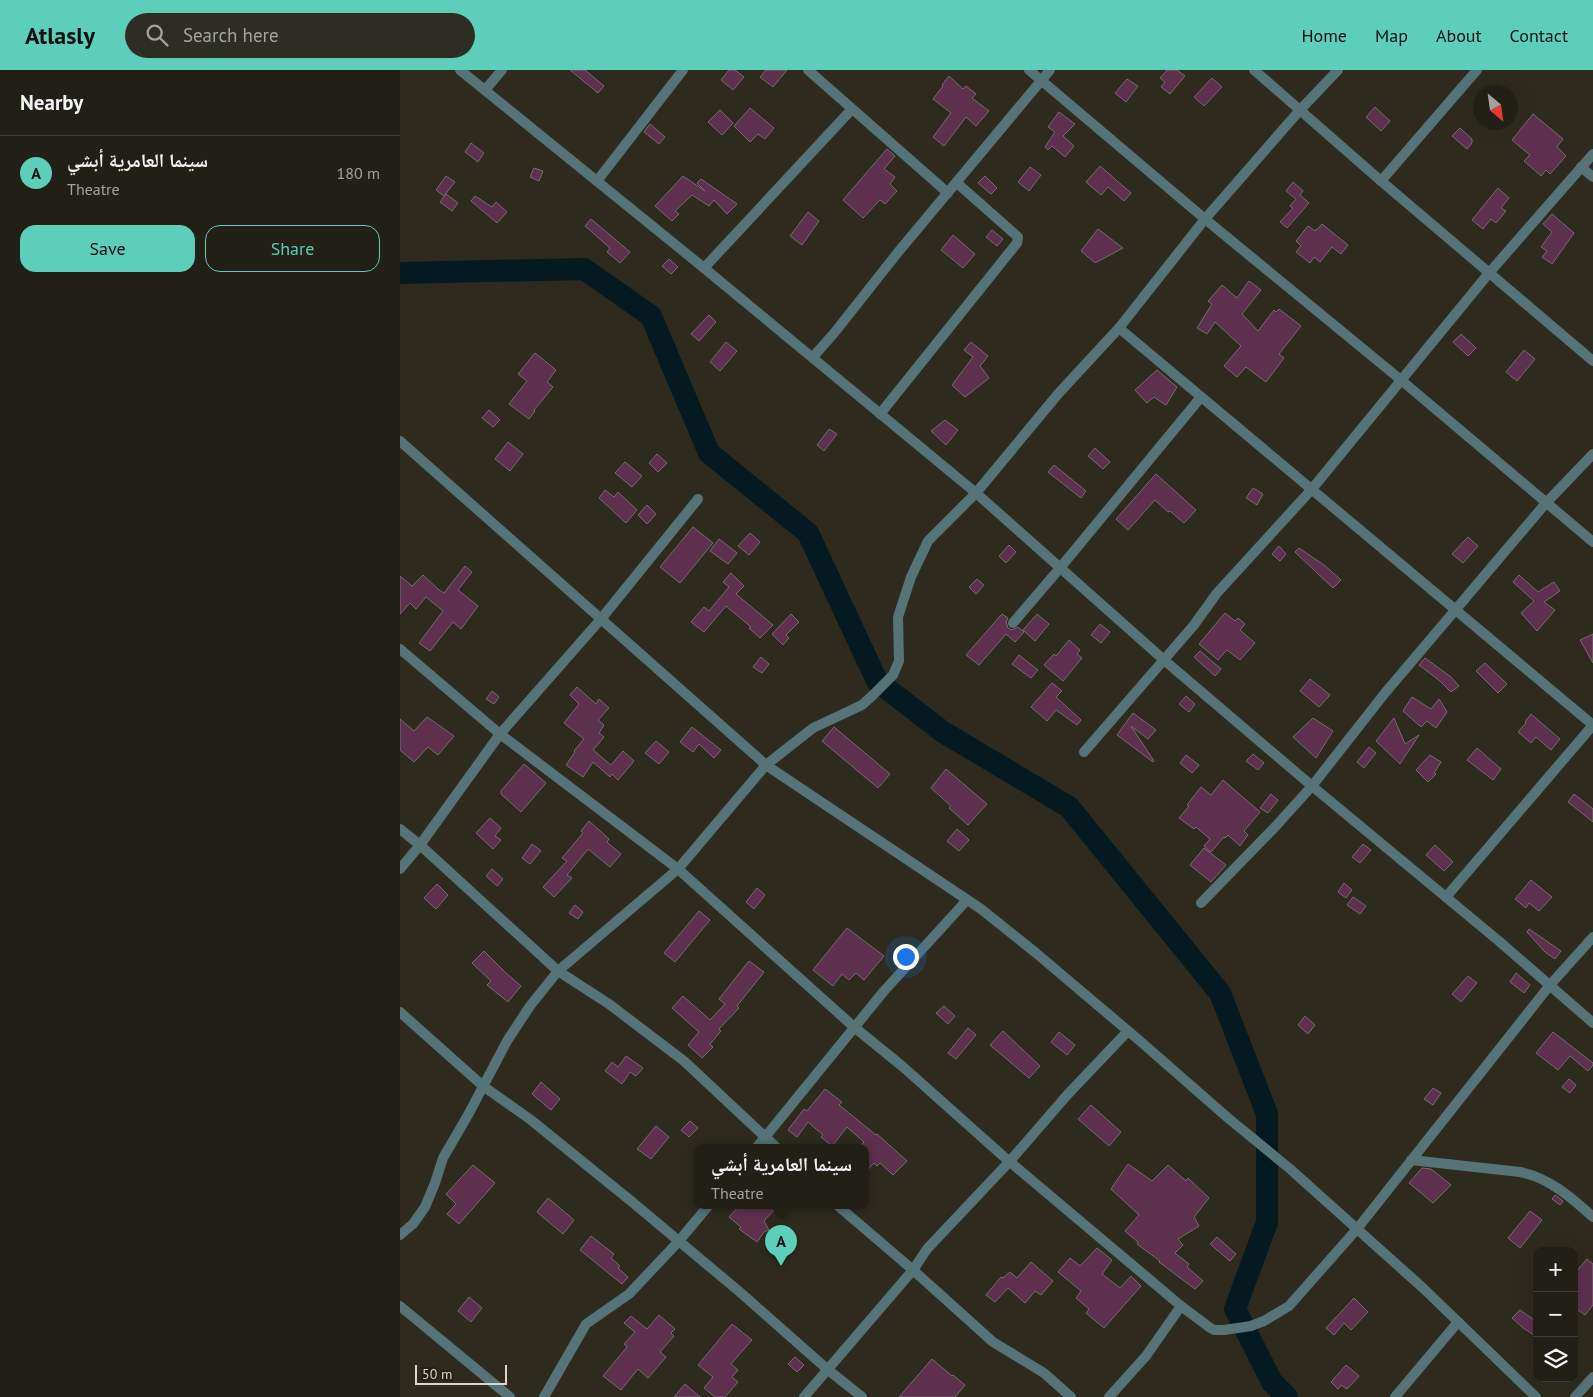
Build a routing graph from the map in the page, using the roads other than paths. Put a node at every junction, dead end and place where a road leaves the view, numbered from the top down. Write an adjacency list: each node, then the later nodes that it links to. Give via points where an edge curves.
1 (460, 70): 11 (street)
2 (502, 70): 11 (street)
3 (683, 70): 17 (street)
4 (808, 70): 12 (street)
5 (1029, 70): 10 (street)
6 (1050, 70): 10 (street)
7 (1254, 70): 13 (street)
8 (1338, 70): 13 (street)
9 (1478, 70): 18 (street)
10 (1041, 81): 19 (street); 21 (street)
11 (485, 90): 17 (street)
12 (852, 109): 20 (street); 22 (street)
13 (1300, 110): 18 (street); 21 (street)
14 (1593, 154): 15 (street)
15 (1581, 167): 16 (street); 23 (street)
16 (1593, 177)
17 (597, 181): 22 (street)
18 (1381, 181): 23 (street)
19 (957, 183): 20 (street); 29 (street, via 1018,237 1017,243)
20 (948, 194): 25 (street)
21 (1205, 219): 24 (street); 27 (street)
22 (704, 268): 25 (street)
23 (1489, 273): 26 (street); 27 (street)
24 (1119, 328): 28 (street); 33 (street, via 1058,394)
25 (813, 357): 29 (street)
26 (1593, 361)
27 (1401, 380): 32 (street); 35 (street)
28 (1201, 397): 32 (street); 37 (street)
29 (880, 414): 33 (street)
30 (400, 441): 39 (street)
31 (1593, 454): 35 (street)
32 (1312, 489): 38 (street); 42 (street, via 1217,593)
33 (976, 493): 37 (street); 46 (street, via 928,541 898,617 899,661 892,675 862,704 813,728)
34 (698, 499): 39 (street)
35 (1546, 503): 36 (street); 38 (street)
36 (1593, 542)
37 (1060, 568): 40 (street); 42 (street)
38 (1456, 610): 43 (street); 47 (street)
39 (601, 619): 44 (street); 46 (street)
40 (1013, 623)
41 (400, 649): 44 (street)
42 (1164, 660): 45 (street); 47 (street)
43 (1593, 725): 52 (street)
44 (500, 734): 49 (street); 51 (street)
45 (1084, 752)
46 (766, 765): 51 (street); 53 (street)
47 (1312, 786): 52 (street); 54 (street)
48 (400, 828): 49 (street)
49 (420, 845): 50 (street); 56 (street)
50 (400, 869)
51 (678, 869): 56 (street); 60 (street)
52 (1446, 897): 57 (street)
53 (968, 900): 60 (street); 61 (street)
54 (1202, 903)
55 (1593, 937): 57 (street)
56 (558, 971): 62 (street, via 530,1006); 63 (street, via 609,1004 684,1061)
57 (1550, 985): 59 (street); 66 (street)
58 (400, 1012): 62 (street)
59 (1593, 1023)
60 (854, 1027): 63 (street); 67 (street)
61 (1128, 1031): 67 (street); 71 (street)
62 (483, 1086): 72 (street, via 443,1158 425,1207); 73 (street, via 531,1120)
63 (766, 1136): 64 (street); 65 (street)
64 (759, 1144)
65 (773, 1144)
66 (1411, 1160): 70 (street, via 1534,1175 1548,1181); 71 (street)
67 (1010, 1162): 74 (street, via 927,1250); 76 (street)
68 (706, 1209): 73 (street)
69 (842, 1209): 74 (street)
70 (1593, 1217)
71 (1357, 1229): 76 (street, via 1289,1306 1264,1321 1251,1326 1214,1330); 77 (street)
72 (400, 1235)
73 (679, 1241): 78 (street); 81 (street, via 629,1294 586,1324)
74 (913, 1270): 78 (street); 84 (street, via 993,1342 1044,1373)
75 (400, 1306): 80 (street)
76 (1181, 1306): 85 (street, via 1146,1356)
77 (1458, 1322): 86 (street); 87 (street)
78 (827, 1369): 82 (street); 83 (street)
79 (1593, 1377): 88 (street)
80 (510, 1397)
81 (544, 1397)
82 (804, 1397)
83 (862, 1397)
84 (1071, 1397)
85 (1109, 1397)
86 (1394, 1397)
87 (1536, 1397)
88 (1575, 1397)

